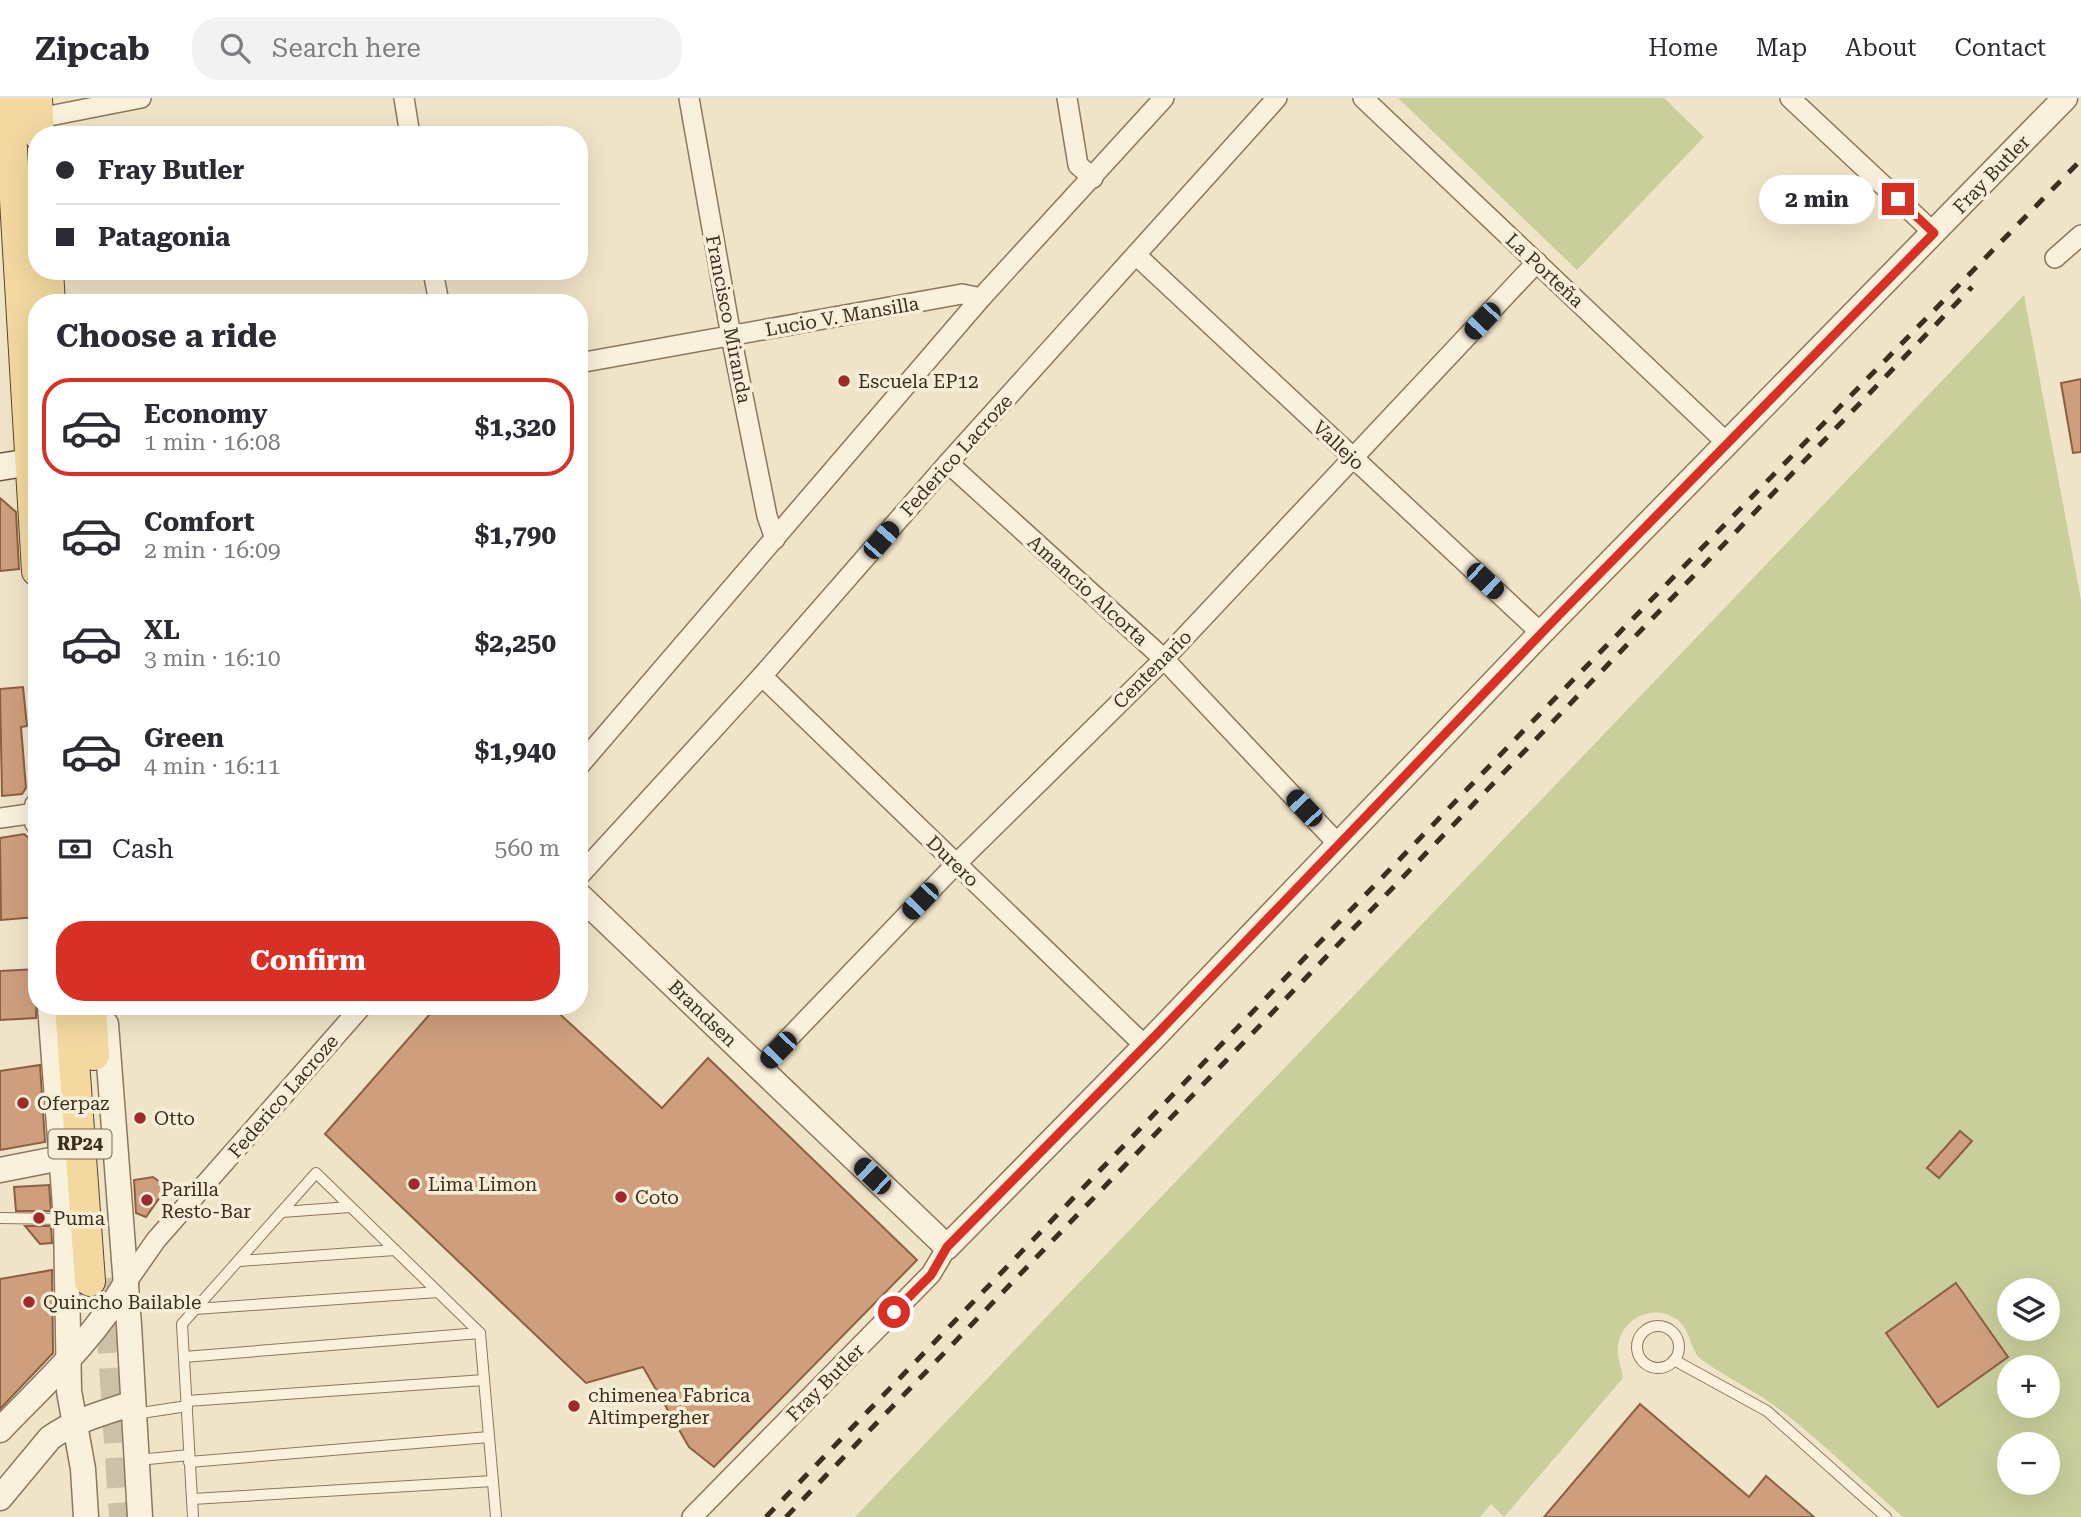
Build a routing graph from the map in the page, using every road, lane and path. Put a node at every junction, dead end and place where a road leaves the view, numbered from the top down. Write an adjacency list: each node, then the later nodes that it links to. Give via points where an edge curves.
1 (141, 98): 10 (street)
2 (404, 98): 11 (street)
3 (689, 98): 20 (street, Francisco Miranda)
4 (1067, 98): 12 (street, via 1078,166)
5 (1164, 98): 12 (street)
6 (1277, 98): 15 (street, Federico Lacroze)
7 (1363, 98): 17 (street, La Porteña)
8 (1790, 98): 13 (street)
9 (2065, 98): 13 (street, Fray Butler)
10 (22, 117): 18 (main road)
11 (409, 126)
12 (1093, 178): 19 (street)
13 (1934, 233): 22 (street, Fray Butler)
14 (2081, 235): 16 (street)
15 (1136, 256): 23 (street, Vallejo); 25 (street, Federico Lacroze)
16 (2055, 258)
17 (1536, 262): 22 (street, La Porteña); 23 (street, Centenario)
18 (28, 294)
19 (981, 298): 20 (street, Lucio V. Mansilla, via 962,294); 27 (street)
20 (731, 336): 21 (street, Lucio V. Mansilla); 27 (street, Francisco Miranda)
21 (588, 361)
22 (1727, 443): 28 (street, Fray Butler)
23 (1353, 458): 28 (street, Vallejo); 29 (street, Centenario)
24 (28, 462): 26 (main road)
25 (948, 463): 29 (street, Amancio Alcorta); 30 (street, Federico Lacroze)
26 (0, 467)
27 (775, 538): 31 (street)
28 (1541, 633): 34 (street, Fray Butler)
29 (1164, 659): 34 (street, Amancio Alcorta); 35 (street, Centenario)
30 (762, 676): 35 (street, Durero); 36 (street, Federico Lacroze)
31 (588, 756)
32 (28, 814): 33 (street)
33 (0, 818)
34 (1339, 845): 43 (street, Fray Butler)
35 (956, 864): 43 (street, Durero); 44 (street, Centenario)
36 (588, 866)
37 (588, 904): 44 (street, Brandsen)
38 (51, 1015): 45 (street)
39 (71, 1015): 54 (main road, RP24)
40 (92, 1015): 54 (main road, RP24)
41 (105, 1015): 54 (street)
42 (354, 1015): 54 (street, Federico Lacroze, via 156,1240)
43 (1145, 1046): 51 (street, Fray Butler)
44 (760, 1068): 51 (street, Brandsen)
45 (61, 1158): 46 (street); 50 (street)
46 (0, 1170)
47 (351, 1207): 48 (lane); 48 (lane, via 316,1173); 52 (lane)
48 (282, 1212): 53 (lane)
49 (0, 1219): 50 (lane)
50 (66, 1219): 59 (street)
51 (947, 1247): 76 (street, Fray Butler, via 931,1275)
52 (395, 1250): 53 (lane); 55 (lane)
53 (239, 1261): 56 (lane)
54 (108, 1281): 59 (street, via 106,1314); 63 (street)
55 (438, 1292): 56 (lane); 57 (lane)
56 (195, 1310): 58 (lane, via 182,1324)
57 (480, 1334): 58 (lane); 61 (lane)
58 (184, 1357): 62 (lane)
59 (68, 1359): 64 (street); 65 (street)
60 (1674, 1360): 60 (lane, via 1661,1368 1647,1365 1638,1354 1642,1333 1653,1326 1672,1330 1679,1348); 77 (lane, via 1767,1411)
61 (484, 1380): 62 (lane); 66 (lane)
62 (187, 1404): 63 (lane); 67 (lane)
63 (134, 1408): 64 (street); 68 (street)
64 (73, 1423): 70 (street, via 50,1438); 72 (street, via 83,1469)
65 (0, 1430)
66 (489, 1437): 67 (lane); 69 (lane)
67 (189, 1458): 68 (lane); 71 (lane)
68 (137, 1460): 73 (street)
69 (493, 1481): 71 (lane); 75 (lane)
70 (0, 1498)
71 (192, 1499): 74 (lane)
72 (86, 1517)
73 (141, 1517)
74 (193, 1517)
75 (496, 1517)
76 (692, 1517)
77 (1886, 1517)

